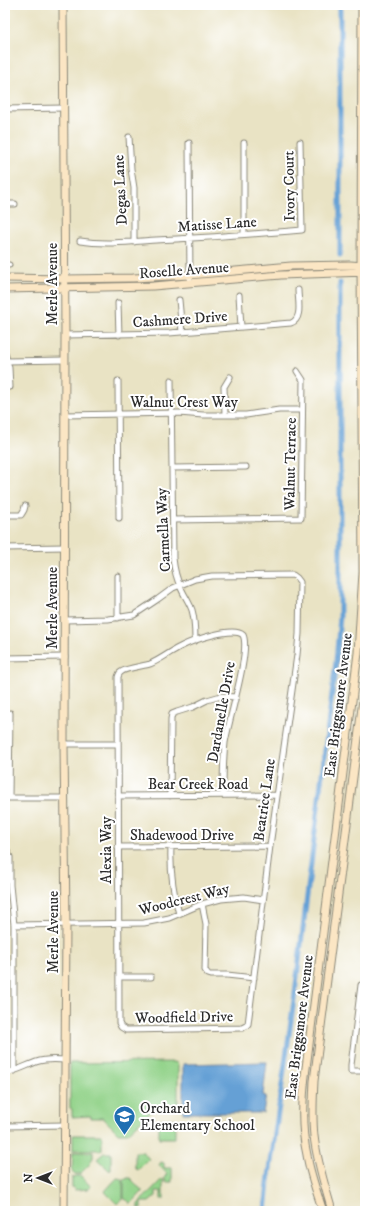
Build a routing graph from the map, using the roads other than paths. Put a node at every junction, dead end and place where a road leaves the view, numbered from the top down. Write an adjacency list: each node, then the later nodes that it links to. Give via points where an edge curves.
1 (63, 5): 3 (main road, Merle Avenue)
2 (362, 5): 16 (main road, East Briggsmore Avenue)
3 (64, 108): 4 (street); 19 (main road, Merle Avenue)
4 (5, 109)
5 (129, 137): 15 (street, Degas Lane, via 134,188)
6 (300, 142): 11 (street, Ivory Court)
7 (189, 143): 13 (street)
8 (244, 143): 12 (street)
9 (5, 204): 10 (street)
10 (15, 204)
11 (302, 230): 12 (street, Matisse Lane)
12 (244, 234): 13 (street, Matisse Lane)
13 (189, 239): 15 (street, Matisse Lane); 17 (street)
14 (80, 241): 15 (street, Matisse Lane)
15 (134, 242)
16 (363, 269): 17 (main road, Roselle Avenue, via 350,265 291,266); 20 (main road, Roselle Avenue); 93 (main road, East Briggsmore Avenue, via 363,572 358,659 303,1094 306,1154)
17 (190, 275): 19 (main road, Roselle Avenue); 20 (street)
18 (5, 278): 19 (main road, Roselle Avenue)
19 (65, 279): 21 (main road, Merle Avenue)
20 (190, 283): 21 (main road, Roselle Avenue)
21 (65, 288): 22 (main road, Roselle Avenue); 29 (main road, Merle Avenue)
22 (5, 289)
23 (298, 290): 27 (street, Cashmere Drive, via 297,320 291,323)
24 (238, 295): 27 (street)
25 (179, 300): 28 (street)
26 (118, 303): 30 (street)
27 (241, 327): 28 (street, Cashmere Drive)
28 (182, 332): 30 (street, Cashmere Drive)
29 (65, 335): 30 (street, Cashmere Drive); 33 (main road, Merle Avenue)
30 (119, 335)
31 (5, 353): 32 (street)
32 (7, 360): 33 (street); 38 (street)
33 (65, 360): 42 (main road, Merle Avenue)
34 (297, 371): 39 (street, Walnut Terrace, via 303,380)
35 (230, 377): 43 (street, via 224,387)
36 (171, 380): 41 (street, Carmella Way)
37 (118, 381): 40 (street)
38 (8, 387)
39 (302, 410): 43 (street, Walnut Crest Way); 49 (street, Walnut Terrace, via 301,518)
40 (118, 414): 41 (street, Walnut Crest Way); 42 (street, Walnut Crest Way); 48 (street)
41 (172, 414): 43 (street, Walnut Crest Way); 45 (street, Carmella Way)
42 (65, 415): 50 (main road, Merle Avenue)
43 (225, 415)
44 (246, 467): 45 (street)
45 (172, 468): 49 (street, Carmella Way)
46 (25, 506): 47 (street, via 21,514)
47 (5, 515)
48 (119, 518)
49 (173, 520): 53 (street, Carmella Way, via 173,565)
50 (65, 547): 51 (street); 55 (main road, Merle Avenue)
51 (5, 548)
52 (118, 576): 54 (street)
53 (179, 584): 54 (street, via 134,615); 56 (street, Carmella Way, via 194,617); 65 (street, Beatrice Lane, via 208,577 293,575 300,582 298,648)
54 (118, 618): 55 (street)
55 (65, 620): 57 (main road, Merle Avenue)
56 (194, 641): 60 (street, Dardanelle Drive, via 225,633 243,634 244,648); 63 (street, Alexia Way, via 150,664 120,672)
57 (64, 657): 58 (street); 62 (main road, Merle Avenue)
58 (5, 658)
59 (365, 684): 94 (main road, East Briggsmore Avenue, via 314,1081 314,1135)
60 (236, 697): 64 (street, Dardanelle Drive, via 229,722 223,765); 67 (street, via 213,698 172,714)
61 (10, 713): 68 (street)
62 (64, 744): 63 (street); 69 (main road, Merle Avenue)
63 (118, 744): 66 (street, Alexia Way)
64 (223, 795): 65 (street, Bear Creek Road); 67 (street, Bear Creek Road)
65 (277, 795): 70 (street, Beatrice Lane)
66 (118, 796): 67 (street, Bear Creek Road); 71 (street, Alexia Way)
67 (170, 796)
68 (7, 798): 69 (street)
69 (65, 798): 78 (main road, Merle Avenue)
70 (270, 846): 72 (street, Shadewood Drive); 74 (street, Beatrice Lane)
71 (118, 847): 72 (street, Shadewood Drive); 77 (street, Alexia Way)
72 (171, 847): 76 (street, via 172,886)
73 (6, 852): 79 (street, via 10,857)
74 (263, 900): 75 (street, Woodcrest Way, via 233,897); 82 (street, Beatrice Lane)
75 (202, 904): 76 (street, Woodcrest Way); 82 (street, via 206,924 206,973)
76 (179, 914): 77 (street, Woodcrest Way, via 158,921)
77 (118, 923): 78 (street, Woodcrest Way); 80 (street, Alexia Way)
78 (66, 924): 79 (street, Woodcrest Way); 86 (main road, Merle Avenue)
79 (14, 925): 87 (street)
80 (119, 977): 81 (street); 85 (street, Alexia Way, via 119,1022)
81 (151, 977)
82 (254, 978): 84 (street, Beatrice Lane)
83 (363, 985): 88 (street, via 351,1071)
84 (246, 1026): 85 (street, Woodfield Drive, via 134,1030)
85 (122, 1027)
86 (65, 1060): 87 (street, via 44,1060); 90 (main road, Merle Avenue)
87 (14, 1071): 89 (street)
88 (365, 1071)
89 (5, 1073)
90 (65, 1125): 91 (street); 92 (main road, Merle Avenue)
91 (5, 1126)
92 (64, 1211)
93 (323, 1211)
94 (332, 1211)

